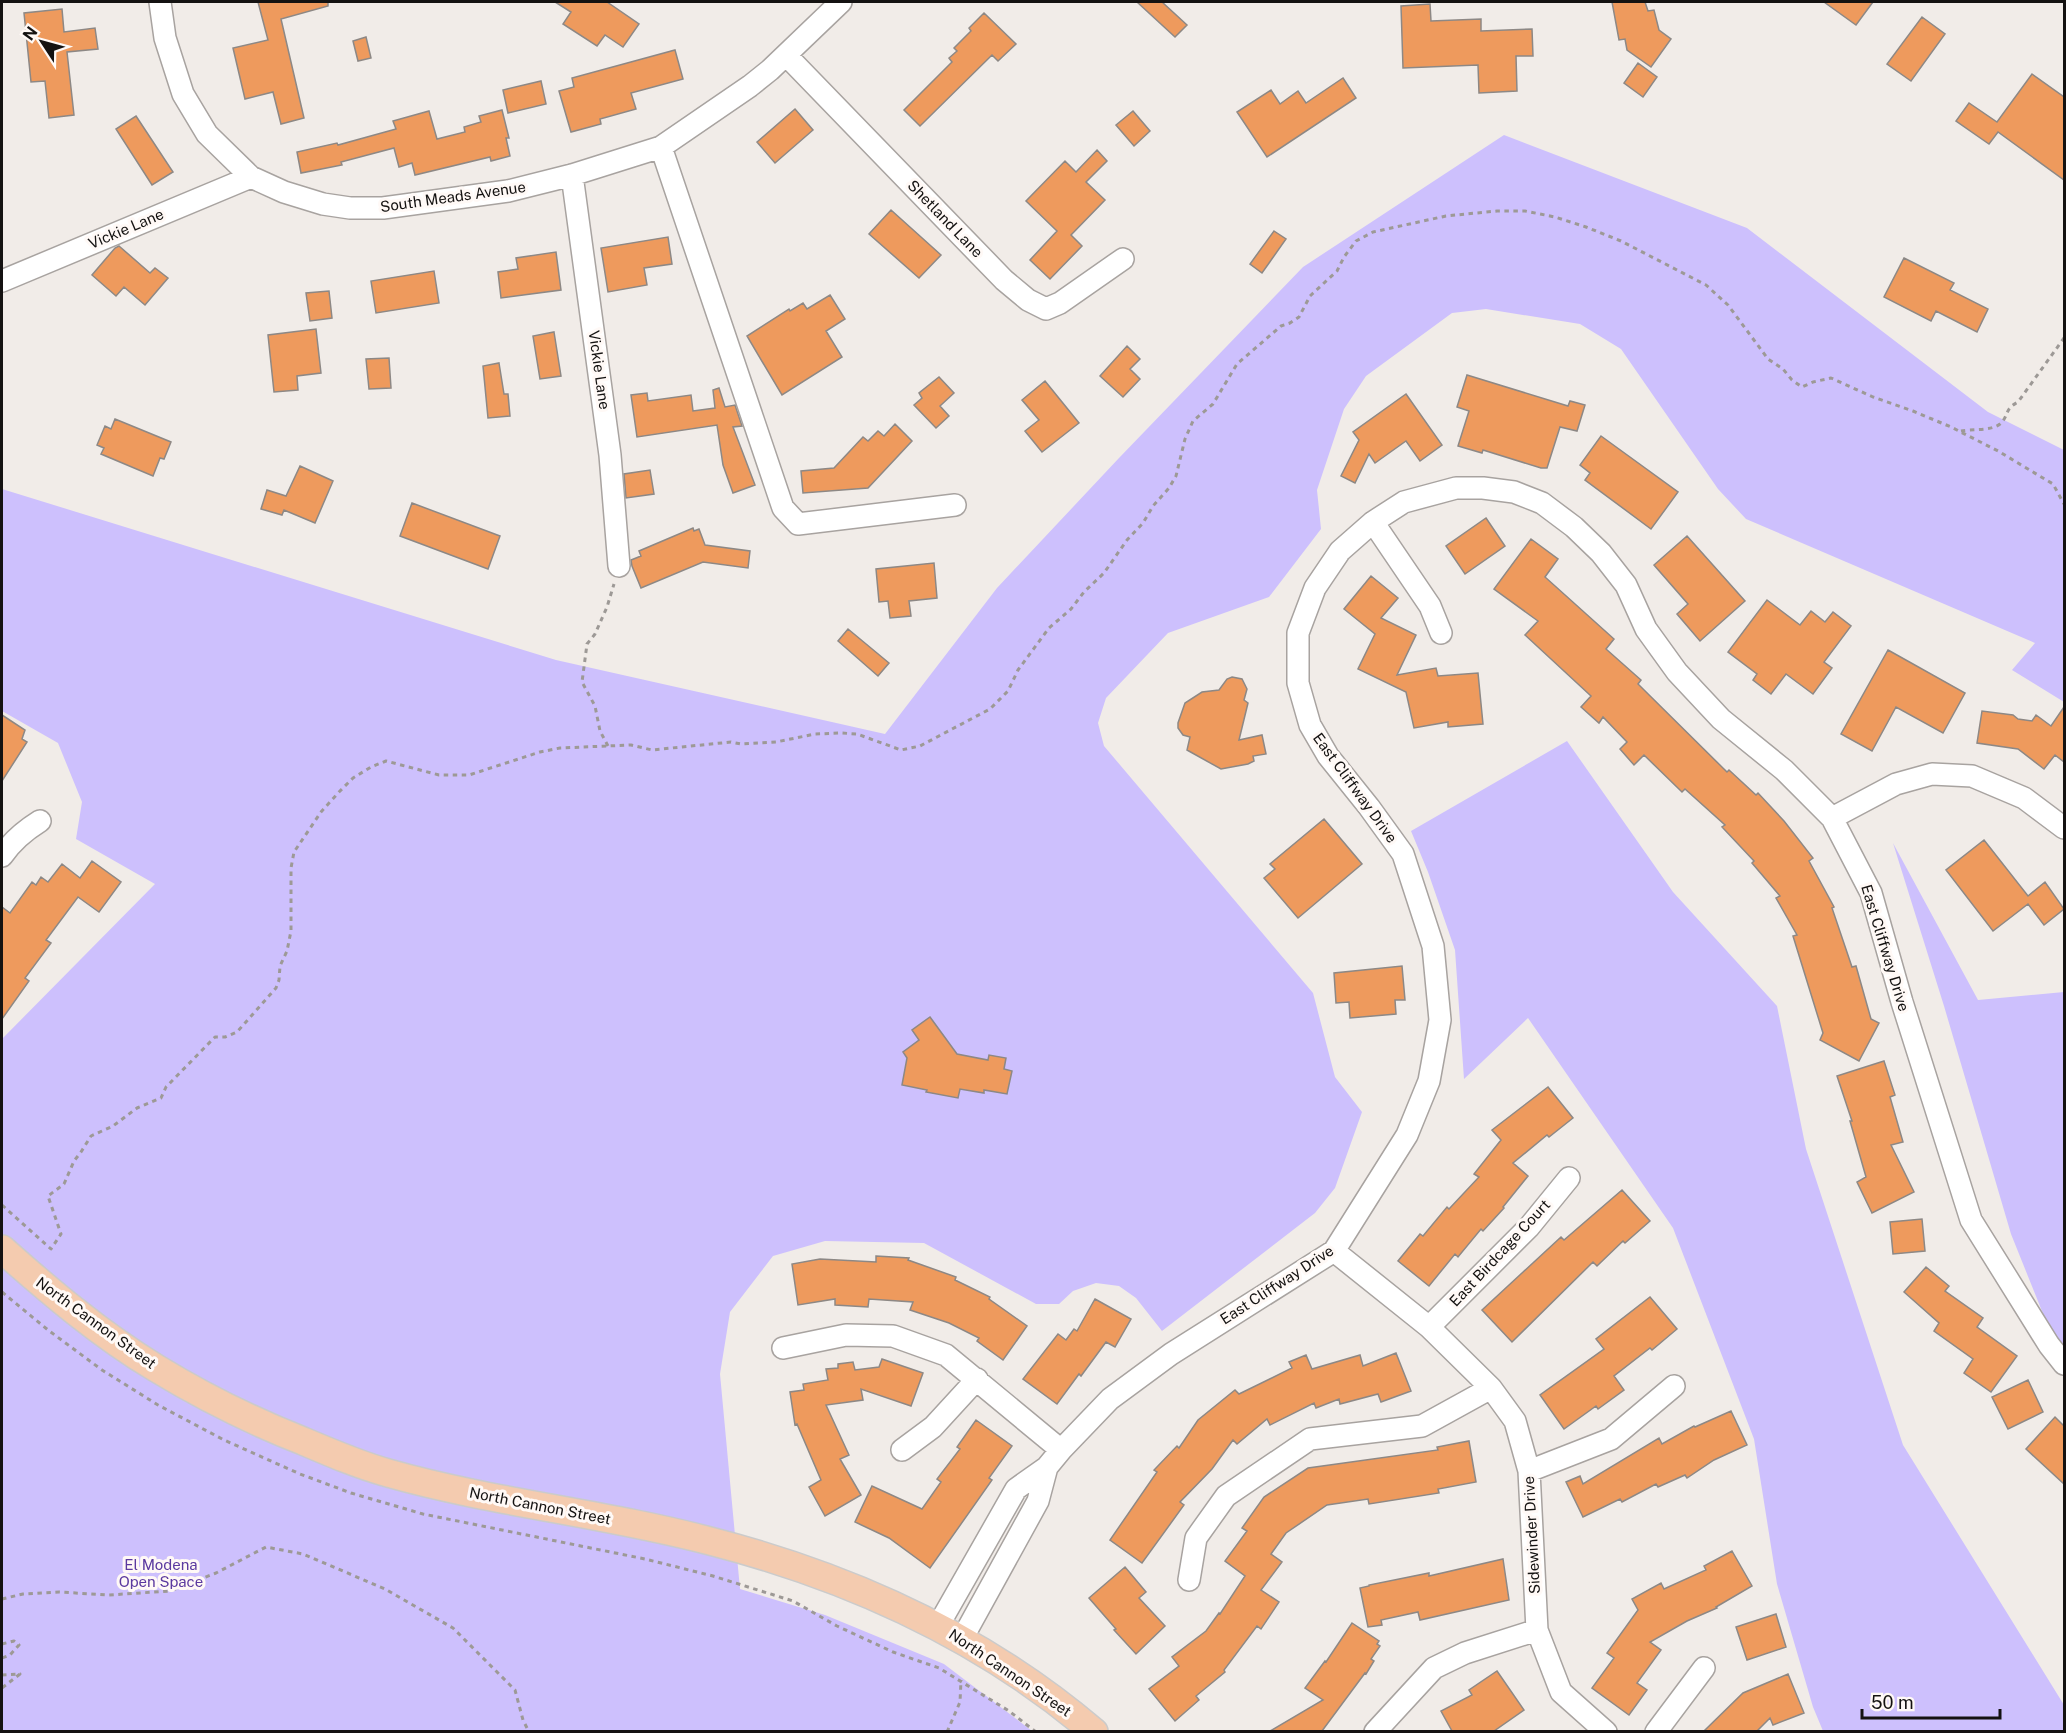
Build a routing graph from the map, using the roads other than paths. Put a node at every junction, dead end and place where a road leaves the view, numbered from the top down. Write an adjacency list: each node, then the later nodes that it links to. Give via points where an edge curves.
1 (160, 2): 6 (street, South Meads Avenue, via 165,38 183,94 207,134)
2 (842, 2): 3 (street, South Meads Avenue)
3 (786, 55): 4 (street, South Meads Avenue, via 750,86); 7 (street, Shetland Lane, via 1004,280 1028,300 1046,309 1060,303)
4 (661, 147): 5 (street, South Meads Avenue); 9 (street, via 783,508 798,524)
5 (572, 175): 6 (street, South Meads Avenue, via 508,191 383,208 323,204); 11 (street, Vickie Lane, via 610,455)
6 (251, 177): 8 (street, Vickie Lane)
7 (1123, 259)
8 (2, 281)
9 (955, 505)
10 (1373, 522): 12 (street, via 1430,606); 13 (street, East Cliffway Drive, via 1404,502 1456,488 1514,492 1542,503 1601,553 1626,585 1646,629 1677,672 1721,718 1784,770); 19 (street, East Cliffway Drive, via 1340,550 1315,588 1298,633 1298,683 1310,725 1328,756 1402,854 1433,946 1440,1020 1429,1082 1407,1135)
11 (619, 566)
12 (1441, 633)
13 (1832, 819): 15 (street, via 1896,784 1932,774 1972,776 2024,798); 22 (street, East Cliffway Drive, via 1871,893 1971,1220)
14 (40, 821): 16 (street, via 18,836)
15 (2064, 828)
16 (2, 856)
17 (1569, 1178): 20 (street, East Birdcage Court, via 1528,1227)
18 (2, 1249): 33 (main road, North Cannon Street, via 99,1329 153,1367 277,1431 339,1457 454,1489 738,1548 837,1582)
19 (1334, 1251): 20 (street, Sidewinder Drive); 27 (street, East Cliffway Drive, via 1172,1354 1110,1399)
20 (1429, 1327): 25 (street, Sidewinder Drive)
21 (783, 1348): 23 (street, via 846,1335 893,1336 946,1355)
22 (2064, 1364)
23 (977, 1379): 26 (street, via 933,1427); 27 (street)
24 (1674, 1386): 29 (street, via 1611,1439)
25 (1491, 1388): 29 (street, Sidewinder Drive, via 1515,1421); 32 (street, via 1422,1426 1310,1439 1226,1496 1196,1538)
26 (902, 1449)
27 (1061, 1450): 28 (street, East Cliffway Drive)
28 (1047, 1467): 30 (street, East Cliffway Drive, via 1016,1489); 31 (street, East Cliffway Drive, via 1038,1501)
29 (1529, 1471): 34 (street, Sidewinder Drive)
30 (1002, 1512): 31 (street); 33 (street, East Cliffway Drive)
31 (1025, 1525): 35 (street, East Cliffway Drive)
32 (1189, 1580)
33 (938, 1626): 35 (main road, North Cannon Street)
34 (1537, 1630): 38 (street, via 1465,1653 1434,1668); 39 (street, Sidewinder Drive, via 1561,1692)
35 (962, 1639): 37 (main road, North Cannon Street)
36 (1704, 1668): 40 (street)
37 (1094, 1731)
38 (1375, 1731)
39 (1606, 1731)
40 (1656, 1731)

